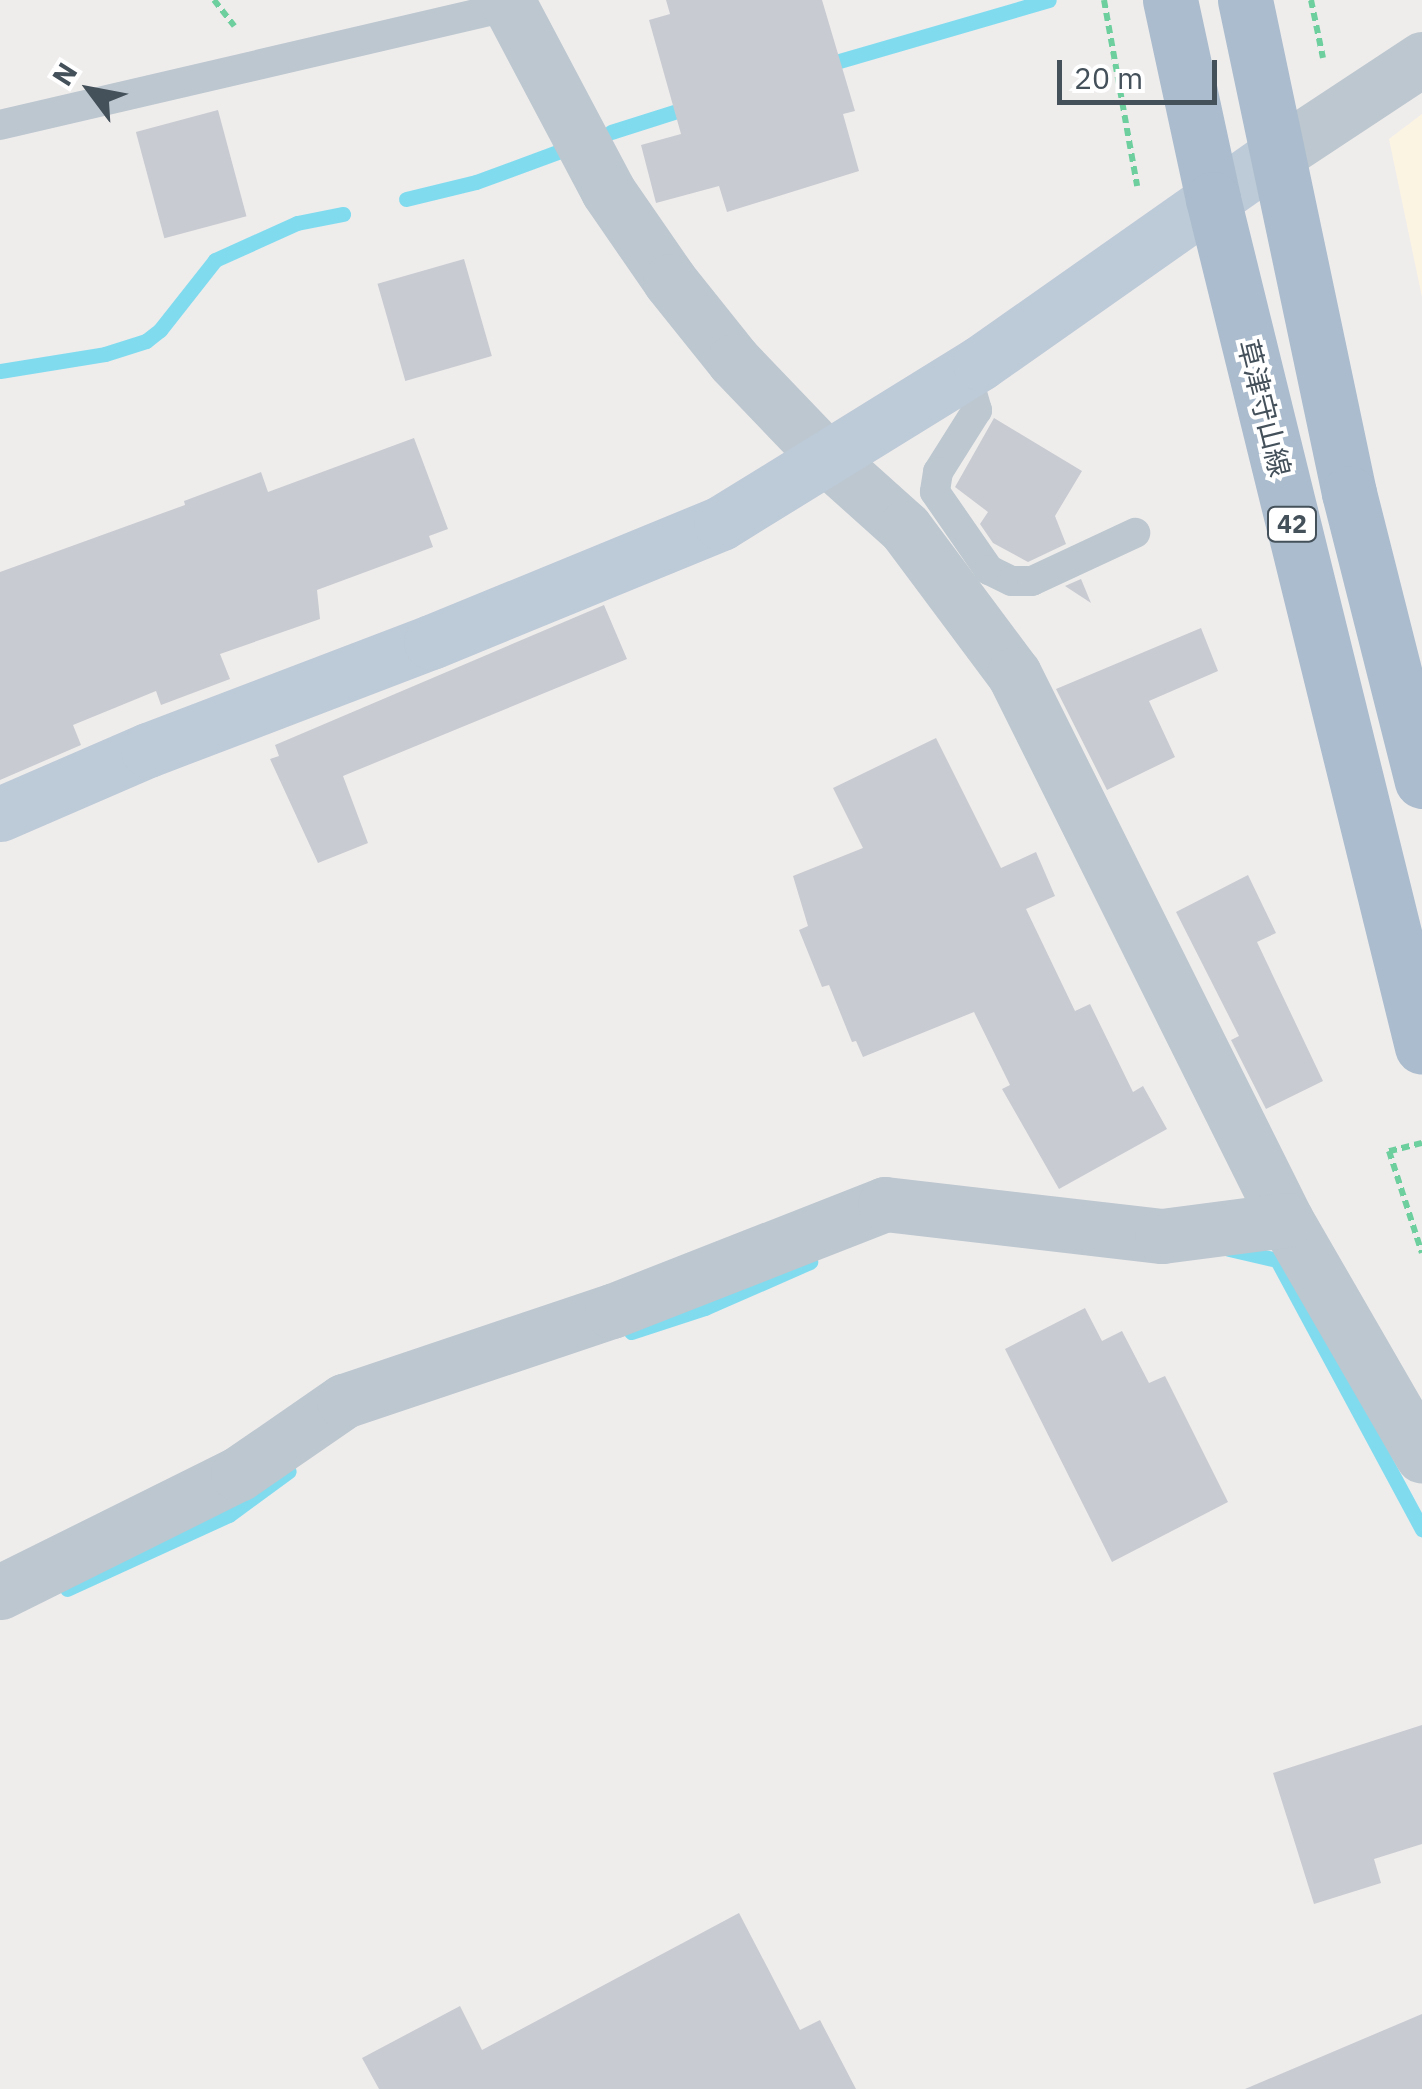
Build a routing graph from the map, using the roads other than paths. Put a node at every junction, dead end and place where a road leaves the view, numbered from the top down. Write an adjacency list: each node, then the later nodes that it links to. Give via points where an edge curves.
1 (1170, 0): 7 (main road, 草津守山線 / 42)
2 (1245, 0): 6 (main road, 42)
3 (508, 3): 5 (lane); 9 (street, via 608,192 670,281)
4 (1422, 59): 6 (street)
5 (0, 125)
6 (1275, 156): 7 (street); 11 (main road, 42, via 1348,493)
7 (1213, 199): 8 (street); 13 (main road, 草津守山線 / 42)
8 (966, 372): 9 (street); 10 (lane, via 977,410 938,472 936,492 988,570 1032,581)
9 (828, 459): 12 (street, via 721,523); 14 (street, via 904,528 1014,674)
10 (1134, 533)
11 (1422, 781)
12 (0, 814)
13 (1422, 1047)
14 (1286, 1220): 15 (street); 16 (street, via 1162,1236 885,1204 612,1310 344,1401 238,1474)
15 (1422, 1456)
16 (0, 1592)

